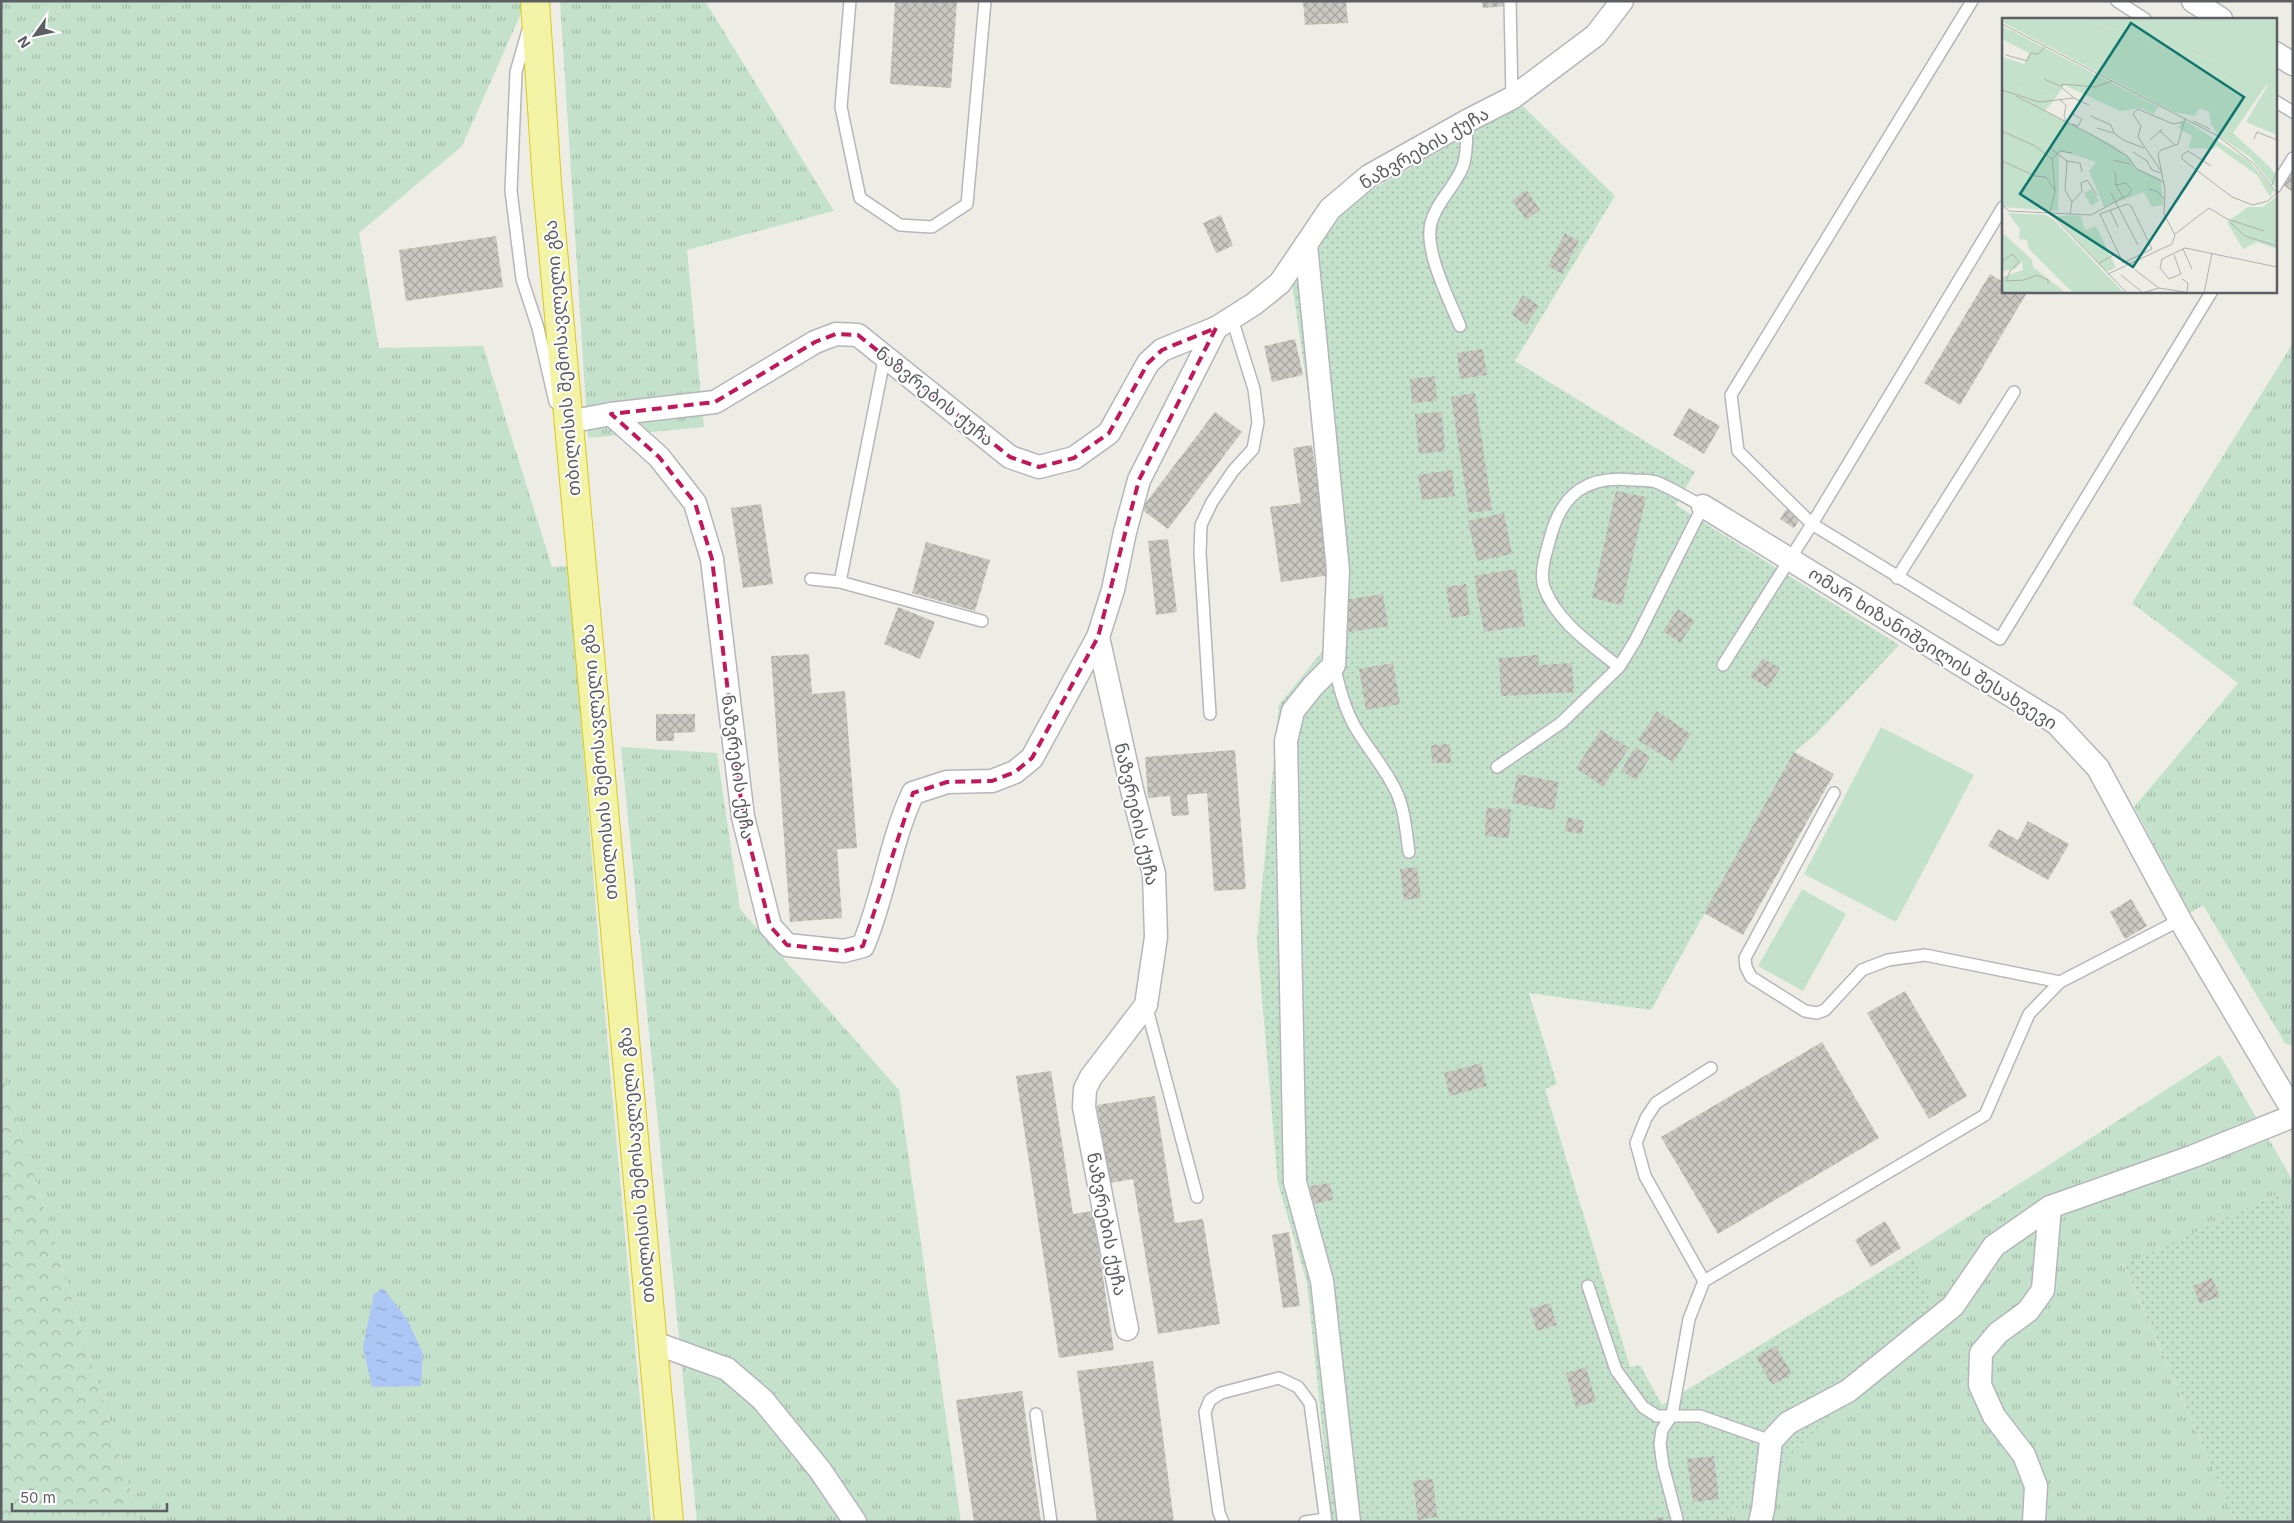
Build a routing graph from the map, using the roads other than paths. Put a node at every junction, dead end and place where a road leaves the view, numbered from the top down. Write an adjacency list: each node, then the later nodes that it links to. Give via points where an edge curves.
1 (850, 1): 2 (lane, via 841,107 860,198 900,225 932,227 967,204)
2 (985, 1)
3 (1510, 1): 13 (lane)
4 (1622, 1): 13 (street, ნაზვრების ქუჩა, via 1596,35)
5 (1972, 1): 30 (lane, via 1731,395 1738,451)
6 (2117, 1): 9 (lane)
7 (2193, 1): 10 (street)
8 (535, 4): 27 (highway, თბილისის შემოსავლელი გზა); 28 (lane, via 516,72 511,191 522,279 538,328)
9 (2143, 18)
10 (2219, 18)
11 (2276, 54): 12 (street)
12 (2293, 64)
13 (1512, 98): 16 (street, ნაზვრების ქუჩა)
14 (2276, 102): 15 (lane)
15 (2293, 112)
16 (1467, 120): 20 (street, ნაზვრების ქუჩა, via 1369,176 1330,209); 23 (lane, via 1463,165 1440,202 1431,224 1431,247)
17 (2293, 158): 18 (lane)
18 (2276, 185)
19 (2002, 209): 30 (lane)
20 (1306, 245): 22 (street, ნაზვრების ქუჩა, via 1280,282); 37 (street, via 1338,570)
21 (2211, 292): 32 (lane, via 2000,639)
22 (1224, 324): 24 (street, ნაზვრების ქუჩა, via 1162,350 1148,363 1110,433 1074,458 1039,468 1010,457); 36 (street, ნაზვრების ქუჩა, via 1139,480 1113,590); 40 (lane, via 1254,389 1258,422 1253,449 1233,471 1201,525)
23 (1460, 326)
24 (885, 355): 26 (street, ნაზვრების ქუჩა, via 858,335 836,334 815,342 715,402); 34 (lane)
25 (2014, 392): 32 (lane)
26 (611, 414): 27 (street, ნაზვრების ქუჩა); 36 (street, ნაზვრების ქუჩა, via 659,457 696,503 712,559 743,817 770,926 787,944 844,951 863,946 903,815 913,793 947,782 992,781 1015,772 1032,758)
27 (568, 422): 28 (highway, თბილისის შემოსავლელი გზა)
28 (573, 477): 55 (highway, თბილისის შემოსავლელი გზა)
29 (1703, 506): 31 (street, ომარ ხიზანიშვილის შესახვევი); 39 (lane, via 1635,641); 39 (lane, via 1654,482 1621,478 1587,484 1567,500 1554,524 1545,555 1544,586 1553,606 1570,625)
30 (1812, 524): 31 (lane); 32 (lane)
31 (1790, 558): 38 (lane); 44 (street, ომარ ხიზანიშვილის შესახვევი, via 2056,723 2098,768)
32 (1898, 578)
33 (811, 579): 34 (lane)
34 (840, 582): 35 (lane)
35 (982, 621)
36 (1098, 637): 46 (street, ნაზვრების ქუჩა, via 1154,874 1156,937)
37 (1334, 665): 43 (lane, via 1342,698 1355,727 1397,793); 66 (street, via 1293,711 1286,741 1295,1182 1322,1281)
38 (1723, 665)
39 (1618, 667): 41 (lane, via 1561,722)
40 (1210, 714)
41 (1496, 767)
42 (1834, 794): 45 (lane, via 1745,958 1746,968 1752,977 1805,1011 1817,1013 1824,1010 1862,970 1888,960 1925,955)
43 (1410, 852)
44 (2180, 920): 45 (lane); 48 (street, ომარ ხიზანიშვილის შესახვევი)
45 (2060, 982): 52 (lane, via 2029,1014 1985,1115)
46 (1146, 1005): 50 (lane); 54 (street, ნაზვრების ქუჩა, via 1085,1089 1084,1108)
47 (1711, 1068): 52 (lane, via 1656,1103 1636,1143 1645,1176)
48 (2293, 1111)
49 (2293, 1116): 51 (street, via 2194,1156)
50 (1197, 1197)
51 (2050, 1207): 58 (street, via 1994,1246 1953,1306 1848,1391 1788,1423); 68 (street, via 2043,1290 2028,1311 1998,1333 1981,1353 1980,1385 1994,1416 2024,1456 2036,1486)
52 (1704, 1281): 57 (lane, via 1689,1319)
53 (1588, 1286): 57 (lane, via 1616,1370 1643,1407 1657,1416)
54 (1127, 1329)
55 (652, 1342): 61 (highway, თბილისის შემოსავლელი გზა); 62 (street, via 728,1369 756,1394 820,1470)
56 (1036, 1414): 63 (lane)
57 (1672, 1415): 58 (lane, via 1700,1416); 59 (lane, via 1662,1430 1660,1444)
58 (1770, 1440): 67 (street)
59 (1677, 1519)
60 (1326, 1520): 64 (lane, via 1310,1403 1298,1387 1279,1378 1221,1393 1210,1400 1205,1412); 65 (lane)
61 (669, 1522)
62 (855, 1522)
63 (1051, 1522)
64 (1222, 1522)
65 (1305, 1522)
66 (1349, 1522)
67 (1760, 1522)
68 (2034, 1522)

